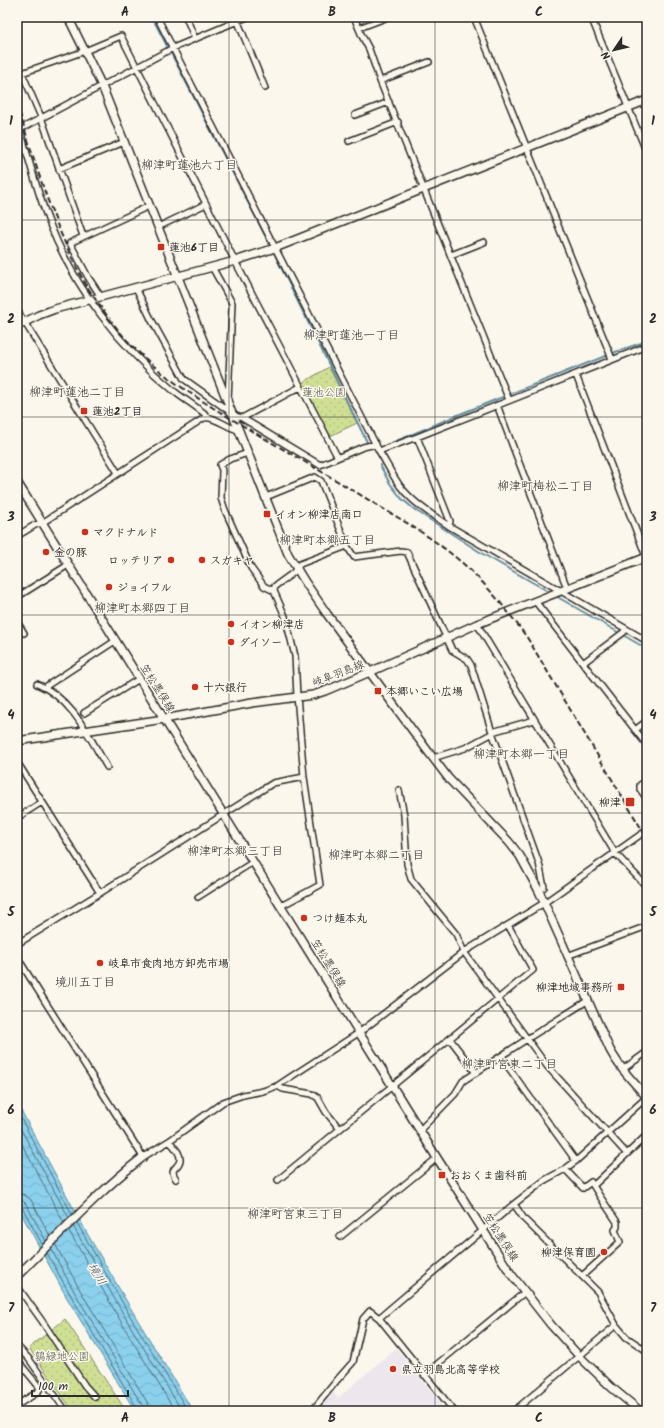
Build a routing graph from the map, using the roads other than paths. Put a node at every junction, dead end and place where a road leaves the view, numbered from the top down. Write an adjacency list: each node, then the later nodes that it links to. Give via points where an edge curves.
1 (68, 17): 13 (street)
2 (157, 17): 12 (street)
3 (186, 17): 11 (street)
4 (247, 17): 9 (street)
5 (354, 17): 10 (street)
6 (388, 17): 10 (street)
7 (474, 17): 29 (street)
8 (591, 17): 21 (street)
9 (237, 19): 11 (street); 18 (street)
10 (359, 28): 16 (street)
11 (195, 39): 12 (street)
12 (173, 48): 15 (street); 38 (street)
13 (85, 51): 15 (street, via 121,36); 17 (street); 23 (street, via 22,73)
14 (429, 62): 16 (street)
15 (136, 67): 17 (street); 33 (street)
16 (380, 81): 20 (street)
17 (102, 86): 23 (street); 28 (street)
18 (265, 88)
19 (647, 100): 21 (street)
20 (389, 102): 22 (street); 25 (street)
21 (629, 108): 29 (street); 30 (street)
22 (355, 115)
23 (41, 117): 26 (street); 31 (street)
24 (17, 121): 26 (street)
25 (398, 122): 27 (street); 32 (street)
26 (18, 130): 45 (street, via 49,223 66,261)
27 (349, 141)
28 (124, 142): 31 (street); 34 (street)
29 (527, 148): 32 (street); 50 (street)
30 (647, 153)
31 (60, 169): 36 (street)
32 (424, 189): 38 (street); 39 (street)
33 (206, 204): 35 (street); 40 (street)
34 (149, 206): 35 (street); 36 (street)
35 (158, 227): 42 (street)
36 (83, 236): 44 (street, via 70,243)
37 (484, 242): 39 (street)
38 (275, 248): 40 (street); 61 (street)
39 (451, 255): 53 (street)
40 (235, 261): 41 (street); 52 (street)
41 (212, 267): 42 (street); 54 (street, via 232,303)
42 (177, 276): 43 (street); 54 (street)
43 (136, 288): 44 (street); 56 (street, via 184,380)
44 (101, 297): 45 (street)
45 (89, 300): 47 (street, via 55,309); 57 (street, via 146,367)
46 (17, 310): 47 (street)
47 (24, 322): 48 (street); 65 (street)
48 (17, 326)
49 (647, 346): 50 (street)
50 (612, 360): 51 (street)
51 (576, 375): 53 (street); 72 (street)
52 (300, 387): 58 (street); 64 (street)
53 (509, 400): 55 (street)
54 (228, 404): 56 (street)
55 (497, 405): 60 (street); 75 (street)
56 (231, 412): 58 (street); 59 (street)
57 (207, 417): 59 (street, via 233,430); 65 (street)
58 (242, 418): 64 (street, via 320,465)
59 (239, 430): 63 (street)
60 (417, 437): 62 (street); 69 (street, via 450,521)
61 (376, 444): 62 (street); 64 (street, via 363,446)
62 (379, 451): 69 (street, via 400,486 412,500)
63 (248, 453): 67 (street); 76 (street, via 220,465 221,498 251,568 264,586)
64 (338, 456)
65 (118, 473): 68 (street)
66 (17, 482): 68 (street, 笠松墨俣線)
67 (266, 497): 71 (street, via 315,477 321,481); 74 (street, via 288,554)
68 (42, 522): 70 (street); 73 (street, 笠松墨俣線)
69 (449, 526): 75 (street)
70 (17, 536)
71 (347, 546): 74 (street, via 300,564); 83 (street, via 354,557 407,552)
72 (647, 558): 75 (street, 岐阜羽島線)
73 (68, 564): 77 (street); 84 (street, 笠松墨俣線)
74 (297, 568): 76 (street, via 275,586); 87 (street)
75 (564, 590): 78 (street, 岐阜羽島線); 81 (street)
76 (274, 591): 91 (street, via 291,636)
77 (17, 597)
78 (535, 600): 80 (street, 岐阜羽島線); 86 (street)
79 (17, 622): 82 (street)
80 (477, 624): 83 (street, 岐阜羽島線); 94 (street)
81 (626, 629): 85 (street); 86 (street)
82 (24, 633)
83 (445, 637): 87 (street, 岐阜羽島線); 98 (street, via 452,650 467,659 471,665)
84 (115, 641): 88 (street, 笠松墨俣線); 90 (street)
85 (647, 641)
86 (582, 663): 96 (street)
87 (370, 672): 91 (street, 岐阜羽島線, via 313,695); 101 (street)
88 (139, 679): 92 (street); 93 (street, 笠松墨俣線)
89 (37, 684): 90 (street)
90 (46, 688): 97 (street, via 72,711)
91 (297, 696): 93 (street, 岐阜羽島線); 104 (street)
92 (84, 713)
93 (164, 719): 97 (street, 岐阜羽島線); 109 (street, 笠松墨俣線)
94 (534, 720): 98 (street); 112 (street)
95 (647, 721): 96 (street)
96 (635, 730): 100 (street)
97 (85, 731): 99 (street, 岐阜羽島線); 103 (street)
98 (492, 733): 101 (street, via 465,748); 115 (street, via 539,863 544,887)
99 (17, 741)
100 (647, 745)
101 (433, 758): 115 (street, via 509,842)
102 (17, 762): 108 (street)
103 (107, 767)
104 (304, 777): 109 (street, via 273,783); 119 (street, via 320,885)
105 (647, 781): 107 (street, via 640,785 640,789)
106 (399, 790): 123 (street, via 411,879 456,934)
107 (647, 799)
108 (42, 802): 110 (street); 116 (street)
109 (224, 814): 113 (street, 笠松墨俣線); 116 (street)
110 (17, 818)
111 (647, 830): 112 (street)
112 (615, 853): 114 (street); 118 (street)
113 (253, 862): 117 (street); 119 (street, 笠松墨俣線)
114 (647, 887)
115 (539, 891): 118 (street)
116 (100, 893): 122 (street)
117 (198, 897)
118 (544, 903): 120 (street); 124 (street)
119 (281, 906): 128 (street, 笠松墨俣線)
120 (508, 925): 123 (street); 126 (street, via 533,970)
121 (647, 926): 124 (street)
122 (17, 944)
123 (464, 952): 126 (street); 128 (street)
124 (567, 956): 127 (street)
125 (17, 957): 144 (street)
126 (498, 1000): 129 (street); 130 (street)
127 (588, 1001): 130 (street); 133 (street)
128 (360, 1032): 135 (street); 136 (street, 笠松墨俣線)
129 (450, 1039): 134 (street); 136 (street)
130 (527, 1039): 132 (street); 140 (street, via 557,1078)
131 (647, 1052): 133 (street)
132 (501, 1057): 134 (street); 146 (street)
133 (622, 1070): 137 (street)
134 (476, 1072): 139 (street, via 463,1082 455,1094)
135 (277, 1086): 138 (street, via 312,1094 318,1098); 142 (street, via 223,1102)
136 (393, 1086): 138 (street); 139 (street, 笠松墨俣線)
137 (647, 1097): 140 (street)
138 (339, 1128): 149 (street)
139 (420, 1130): 145 (street, 笠松墨俣線)
140 (607, 1133): 143 (street); 146 (street)
141 (647, 1135): 143 (street)
142 (169, 1141): 144 (street); 148 (street, via 180,1157 174,1170)
143 (628, 1154): 150 (street)
144 (143, 1157): 154 (street, via 121,1174)
145 (437, 1158): 152 (street, 笠松墨俣線); 153 (street)
146 (576, 1161): 147 (street)
147 (565, 1169): 150 (street, via 583,1188 591,1182); 151 (street, via 545,1180)
148 (176, 1179)
149 (278, 1180)
150 (594, 1185): 155 (street, via 617,1222 615,1230 620,1242)
151 (514, 1204): 152 (street); 155 (street, via 524,1219)
152 (482, 1230): 157 (street, 笠松墨俣線); 158 (street)
153 (340, 1237)
154 (17, 1276)
155 (582, 1276): 159 (street, via 598,1292)
156 (17, 1286): 165 (street, via 84,1386)
157 (525, 1292): 162 (street, 笠松墨俣線); 164 (street)
158 (379, 1318): 164 (street); 168 (street, via 370,1311 363,1319 353,1362)
159 (616, 1325): 161 (street, via 626,1337); 162 (street)
160 (17, 1346): 167 (street, via 29,1358)
161 (647, 1351)
162 (580, 1357): 170 (street); 171 (street, 笠松墨俣線)
163 (17, 1360): 166 (street, via 40,1388 38,1392)
164 (424, 1375): 169 (street)
165 (95, 1397)
166 (17, 1405)
167 (66, 1411)
168 (312, 1411)
169 (454, 1411)
170 (514, 1411)
171 (640, 1411)

